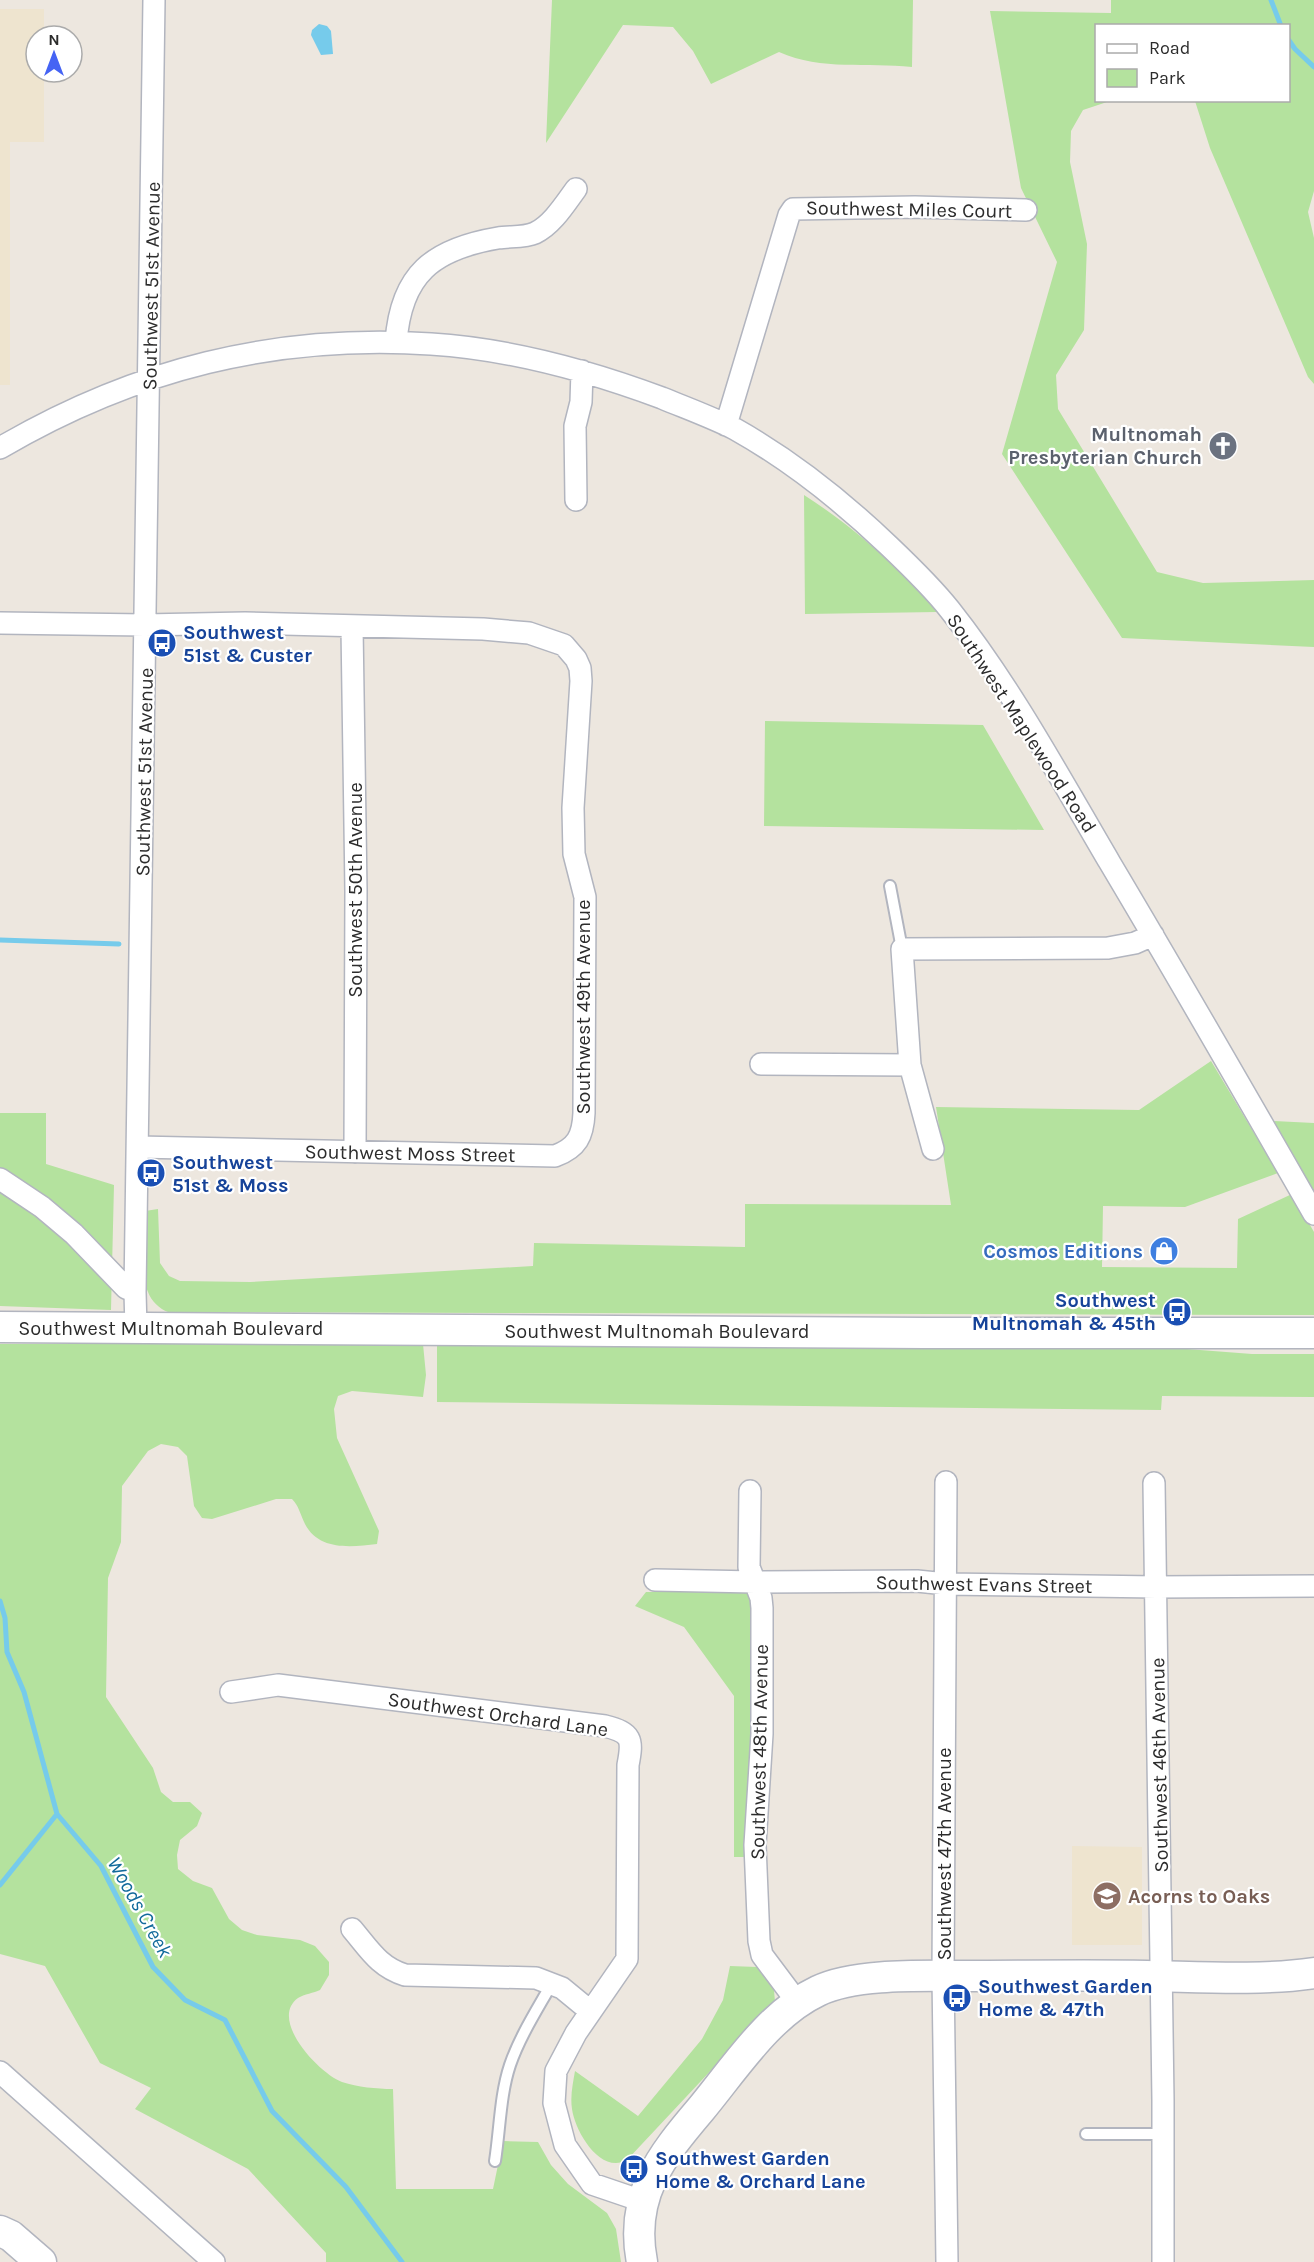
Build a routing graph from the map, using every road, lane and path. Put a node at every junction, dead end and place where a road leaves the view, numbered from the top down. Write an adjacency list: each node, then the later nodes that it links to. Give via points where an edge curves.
1 (154, 0): 6 (street, Southwest 51st Avenue)
2 (576, 189): 4 (street, via 534,233 474,243 434,259 411,283 397,321)
3 (1026, 210): 7 (street, Southwest Miles Court, via 793,209)
4 (396, 342): 5 (street, Southwest Maplewood Road, via 489,350); 6 (street, Southwest Maplewood Road, via 321,344 252,352)
5 (582, 371): 7 (street, Southwest Maplewood Road); 9 (street, via 582,402 575,426)
6 (150, 379): 8 (street, Southwest Maplewood Road, via 78,407); 11 (street, Southwest 51st Avenue)
7 (726, 425): 14 (street, Southwest Maplewood Road, via 787,461 836,497 946,605 982,652)
8 (0, 448)
9 (576, 500)
10 (0, 622): 11 (street)
11 (146, 625): 12 (street); 18 (street, Southwest 51st Avenue)
12 (352, 627): 19 (street, Southwest 49th Avenue, via 529,633 557,641 571,651 580,668 573,808 574,854 585,897 584,1113 583,1127); 21 (street, Southwest 50th Avenue)
13 (890, 886): 15 (lane)
14 (1153, 935): 15 (street, via 1108,948); 23 (street, Southwest Maplewood Road)
15 (902, 949): 17 (street)
16 (761, 1064): 17 (street)
17 (910, 1065): 20 (street)
18 (138, 1147): 21 (street, Southwest Moss Street); 24 (street, Southwest 51st Avenue)
19 (572, 1148): 21 (street, Southwest Moss Street, via 555,1156)
20 (933, 1149)
21 (355, 1152)
22 (0, 1179): 24 (street, via 42,1207 126,1288)
23 (1314, 1214)
24 (135, 1292): 26 (street, Southwest 51st Avenue)
25 (0, 1327): 26 (main road, Southwest Multnomah Boulevard)
26 (136, 1328): 27 (main road, Southwest Multnomah Boulevard)
27 (1314, 1333)
28 (946, 1482): 33 (street, Southwest 47th Avenue)
29 (1154, 1483): 35 (street, Southwest 46th Avenue)
30 (750, 1491): 32 (street, Southwest 48th Avenue, via 750,1567)
31 (655, 1580): 32 (street, Southwest Evans Street)
32 (755, 1582): 33 (street, Southwest Evans Street); 42 (street, Southwest 48th Avenue, via 762,1619 762,1734 755,1845 759,1941 762,1955)
33 (946, 1584): 35 (street, Southwest Evans Street); 39 (street, Southwest 47th Avenue)
34 (1314, 1586): 35 (street, Southwest Evans Street)
35 (1157, 1587): 40 (street, Southwest 46th Avenue)
36 (231, 1692): 43 (street, Southwest Orchard Lane, via 278,1685 605,1726 630,1737 627,1959)
37 (352, 1929): 41 (street, via 381,1964 405,1975 536,1978)
38 (1314, 1973): 40 (main road)
39 (943, 1976): 40 (main road); 42 (main road, via 858,1979 817,1991); 53 (street, Southwest 47th Avenue)
40 (1162, 1976): 46 (street, Southwest 46th Avenue)
41 (552, 1983): 43 (street); 47 (lane, via 510,2065)
42 (798, 2003): 48 (main road, via 761,2037 678,2136)
43 (590, 2011): 48 (street, Southwest Orchard Lane, via 556,2071 554,2103 565,2145 592,2184)
44 (0, 2072): 51 (street)
45 (1086, 2134): 46 (lane)
46 (1164, 2134): 54 (street, Southwest 46th Avenue)
47 (495, 2161)
48 (642, 2201): 52 (main road)
49 (0, 2230): 50 (main road)
50 (41, 2262)
51 (214, 2262)
52 (642, 2262)
53 (947, 2262)
54 (1163, 2262)

